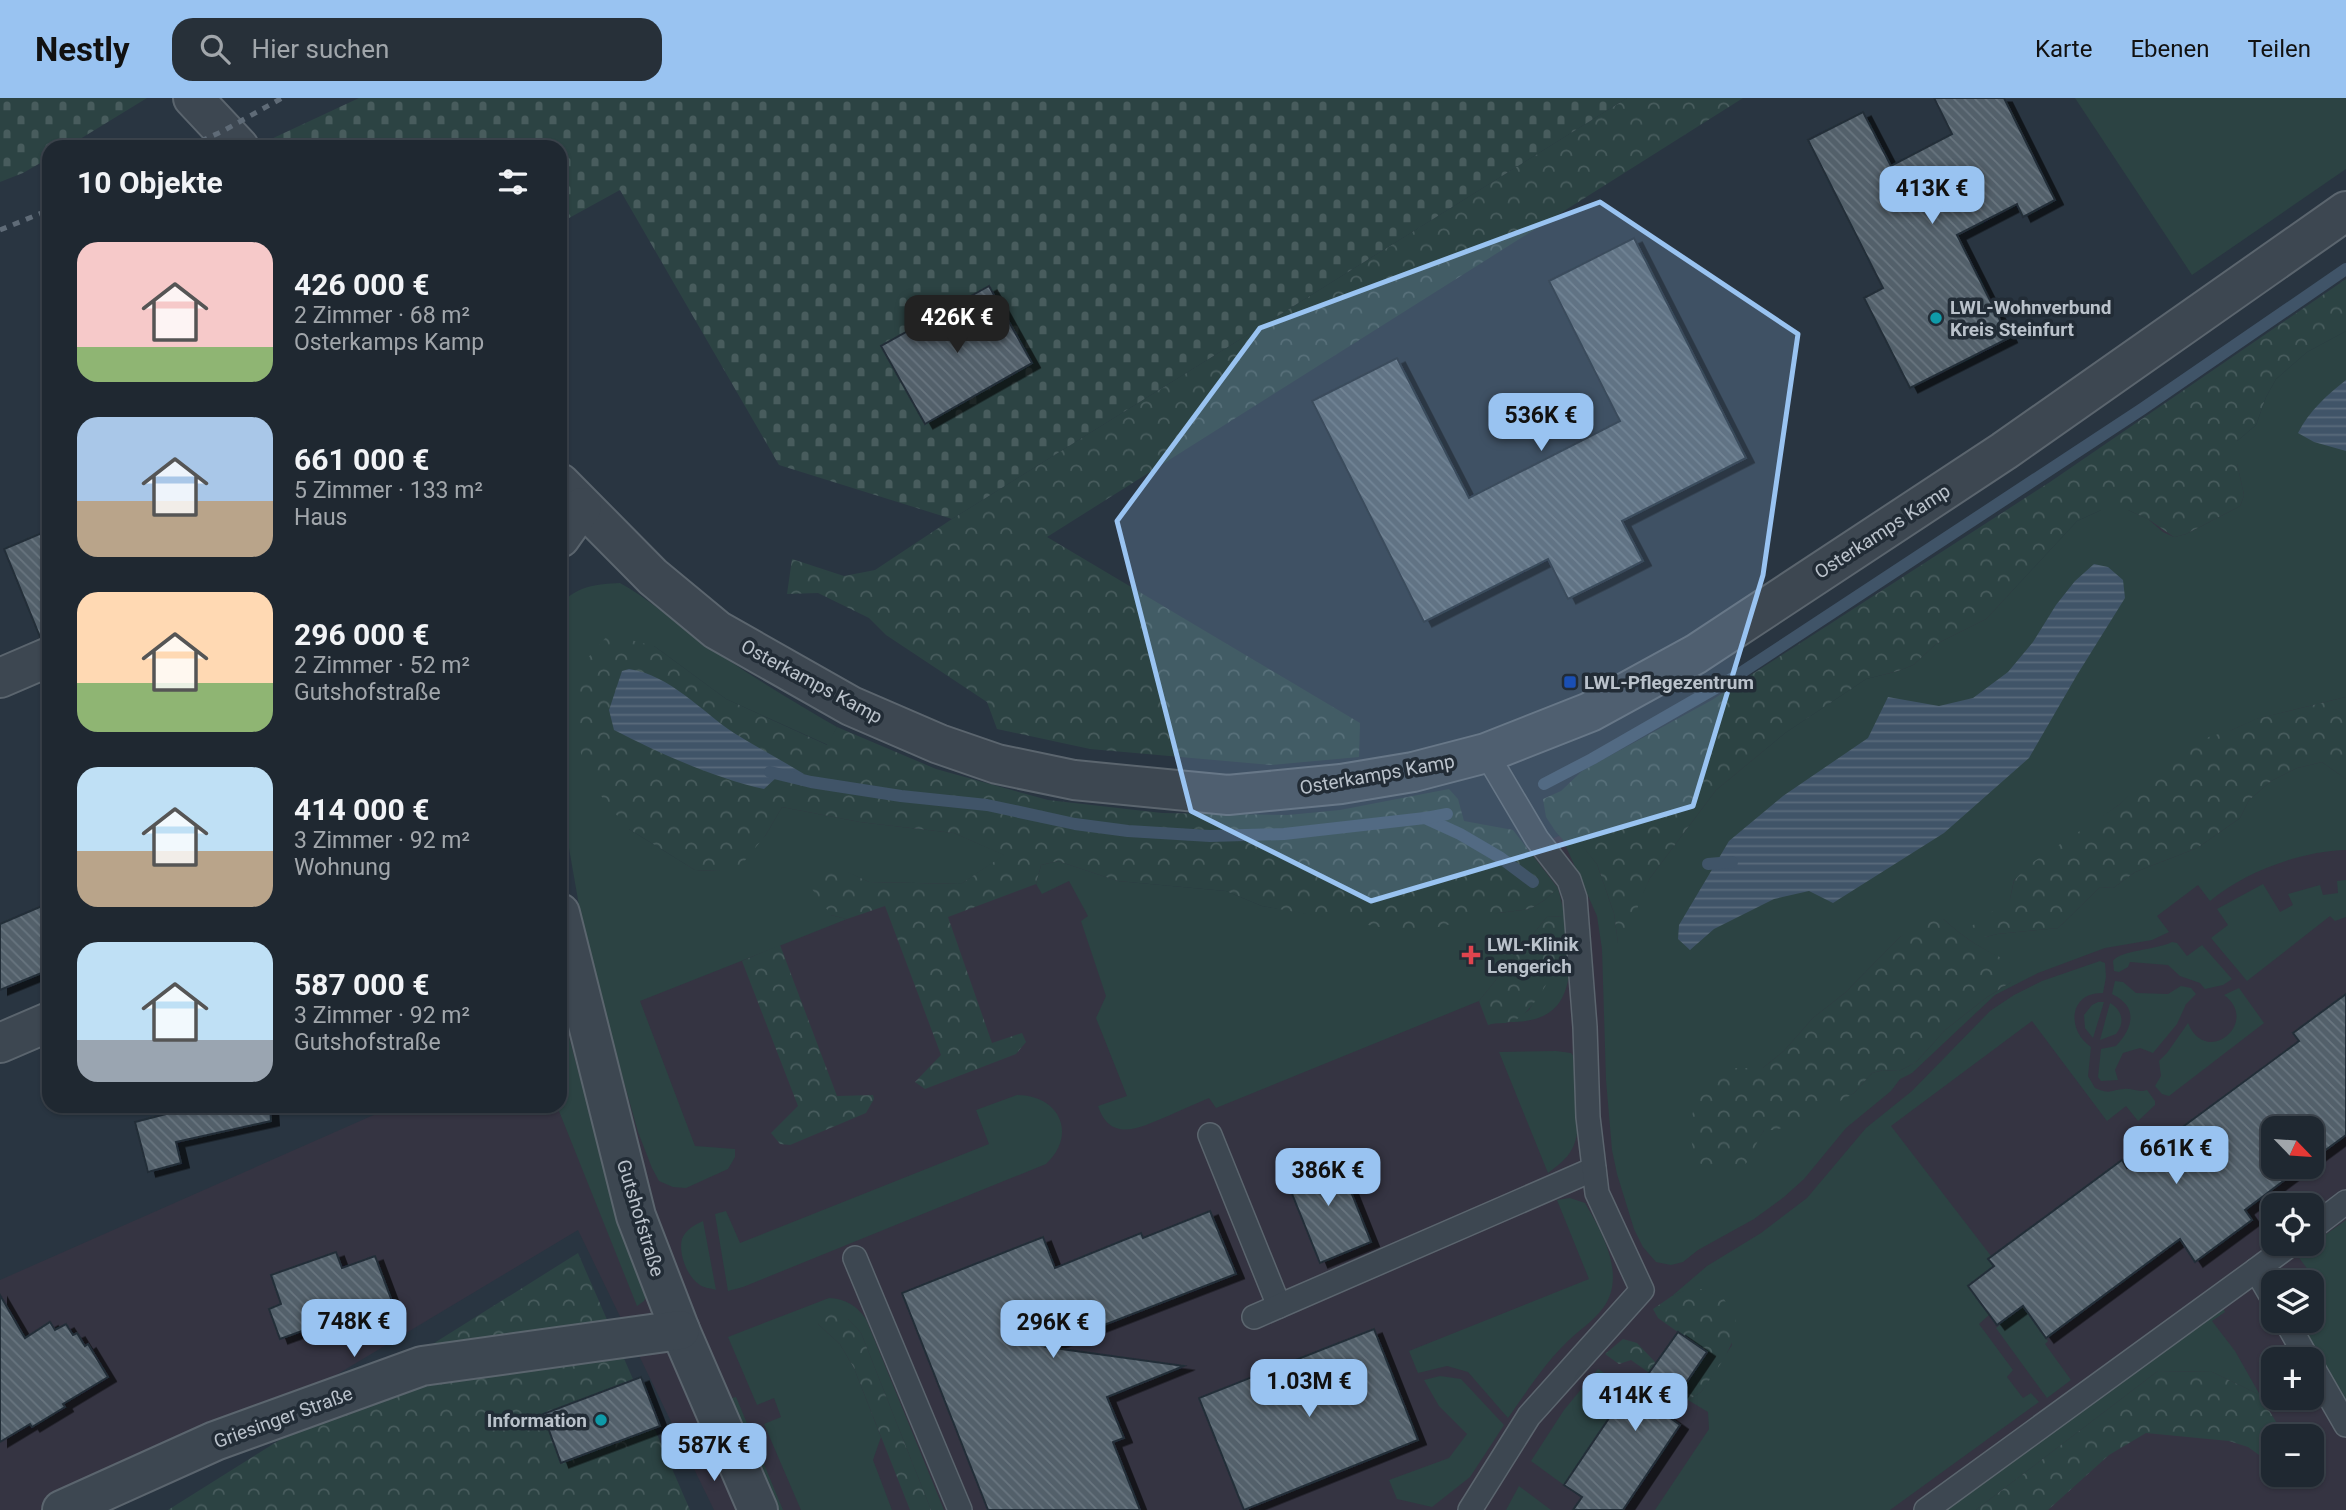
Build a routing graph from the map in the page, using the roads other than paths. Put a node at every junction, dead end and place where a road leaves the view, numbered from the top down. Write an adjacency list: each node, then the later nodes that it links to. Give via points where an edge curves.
1 (193, 98): 2 (street)
2 (232, 140)
3 (2346, 211): 7 (street, Osterkamps Kamp, via 2004,451 1696,654 1590,712)
4 (571, 495): 7 (street, Osterkamps Kamp, via 653,577 717,630 851,706 997,764 1074,780 1228,794 1341,784)
5 (42, 660): 6 (street)
6 (0, 678)
7 (1486, 753): 12 (lane, via 1537,839 1569,880 1575,898)
8 (567, 941): 21 (street, Gutshofstraße, via 636,1216)
9 (42, 1025): 10 (street)
10 (0, 1043)
11 (1210, 1135): 19 (lane)
12 (1594, 1169): 19 (lane); 27 (lane, via 1597,1193 1642,1290 1529,1416)
13 (2346, 1202): 14 (lane)
14 (2324, 1219)
15 (2275, 1256): 17 (lane)
16 (855, 1258): 26 (lane)
17 (2256, 1270): 18 (lane); 28 (lane)
18 (2261, 1279)
19 (1279, 1306): 20 (lane)
20 (1254, 1317)
21 (680, 1330): 24 (street, Griesinger Straße, via 422,1366 215,1441); 25 (street, Gutshofstraße)
22 (2324, 1387): 23 (lane)
23 (2346, 1425)
24 (62, 1510)
25 (758, 1510)
26 (960, 1510)
27 (1470, 1510)
28 (1926, 1510)

